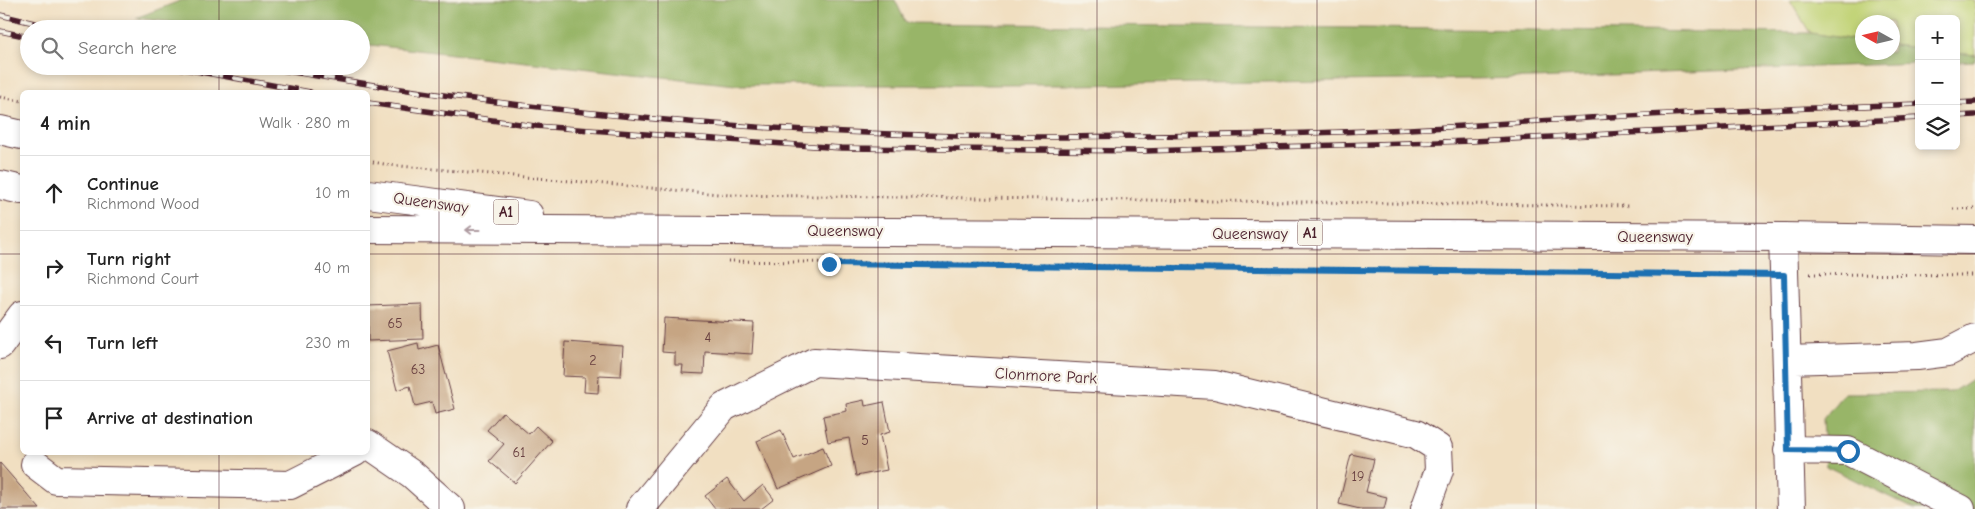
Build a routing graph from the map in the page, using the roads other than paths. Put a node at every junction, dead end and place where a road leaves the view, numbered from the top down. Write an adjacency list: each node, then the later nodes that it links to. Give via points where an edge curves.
1 (0, 130): 2 (main road)
2 (20, 135)
3 (0, 185): 4 (main road)
4 (20, 190)
5 (370, 194): 7 (main road, Queensway / A1)
6 (370, 229): 7 (main road, Queensway / A1, one-way to 6)
7 (644, 229): 8 (main road, Queensway / A1)
8 (1783, 236): 9 (main road, Queensway / A1); 11 (main road)
9 (1975, 240)
10 (1975, 338): 11 (main road, via 1948,352 1917,356)
11 (1787, 360): 13 (main road)
12 (370, 450): 16 (main road, via 413,475)
13 (1788, 450): 19 (main road); 20 (main road, via 1848,451)
14 (349, 455): 15 (main road, via 290,485 56,480)
15 (35, 464)
16 (450, 509)
17 (640, 509): 18 (main road, Clonmore Park, via 724,406 814,362 1215,385 1416,434 1438,448 1439,470)
18 (1425, 509)
19 (1791, 509)
20 (1961, 509)

